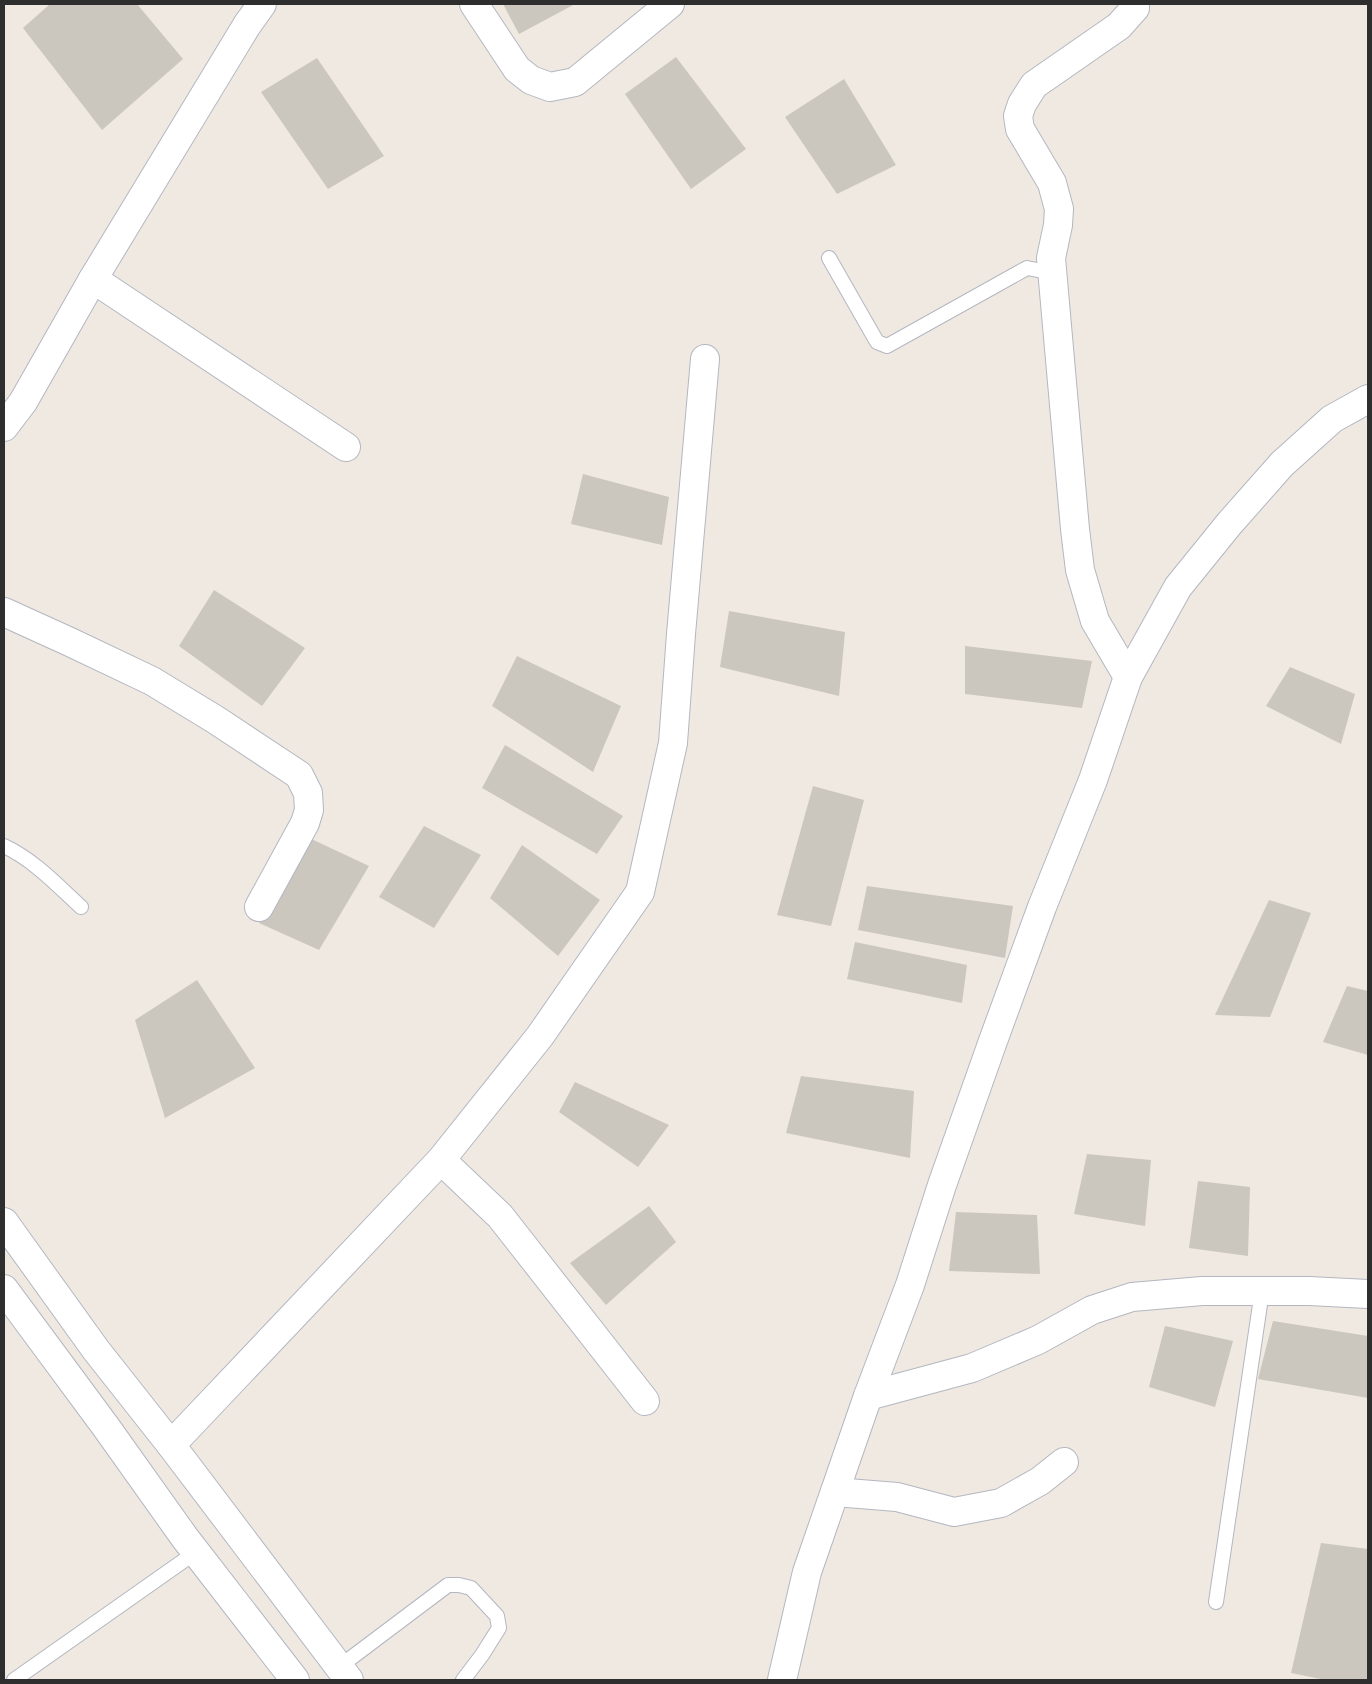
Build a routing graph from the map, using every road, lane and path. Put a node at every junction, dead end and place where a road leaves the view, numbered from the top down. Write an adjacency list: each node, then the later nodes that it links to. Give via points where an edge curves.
1 (262, 4): 7 (street)
2 (474, 4): 3 (street, via 517,69 531,80 550,87 575,82)
3 (670, 4)
4 (1136, 4): 6 (street, via 1119,26 1034,85 1018,116 1020,129 1052,183 1059,209 1051,258)
5 (829, 258): 6 (lane, via 877,342 887,346 1027,268)
6 (1053, 273): 13 (street, via 1080,570 1095,621)
7 (92, 279): 10 (street, via 23,402); 11 (street)
8 (705, 359): 17 (street, via 673,744 640,892 540,1036)
9 (1368, 399): 13 (street, via 1325,425 1282,464 1229,524 1178,587)
10 (4, 427)
11 (346, 447)
12 (4, 612): 16 (street, via 152,681 299,775 308,794 306,823)
13 (1128, 677): 22 (street, via 1093,780 993,1040 910,1285)
14 (4, 846): 15 (lane, via 40,870)
15 (81, 907)
16 (259, 907)
17 (441, 1160): 23 (street, via 500,1216); 24 (street)
18 (4, 1222): 24 (street, via 96,1350)
19 (4, 1289): 27 (street)
20 (1262, 1291): 21 (street); 22 (street, via 1202,1291 1132,1297 1092,1310 1038,1340 972,1368); 28 (lane)
21 (1368, 1294)
22 (868, 1396): 26 (street)
23 (645, 1401)
24 (171, 1446): 29 (street)
25 (1064, 1462): 26 (street, via 1040,1481 1001,1503 954,1512 897,1497)
26 (835, 1492): 33 (street, via 806,1572)
27 (196, 1552): 30 (lane); 31 (street)
28 (1216, 1602)
29 (344, 1674): 32 (lane, via 448,1585 459,1585 471,1588 497,1616 499,1628)
30 (14, 1680)
31 (295, 1680)
32 (463, 1680)
33 (782, 1680)

